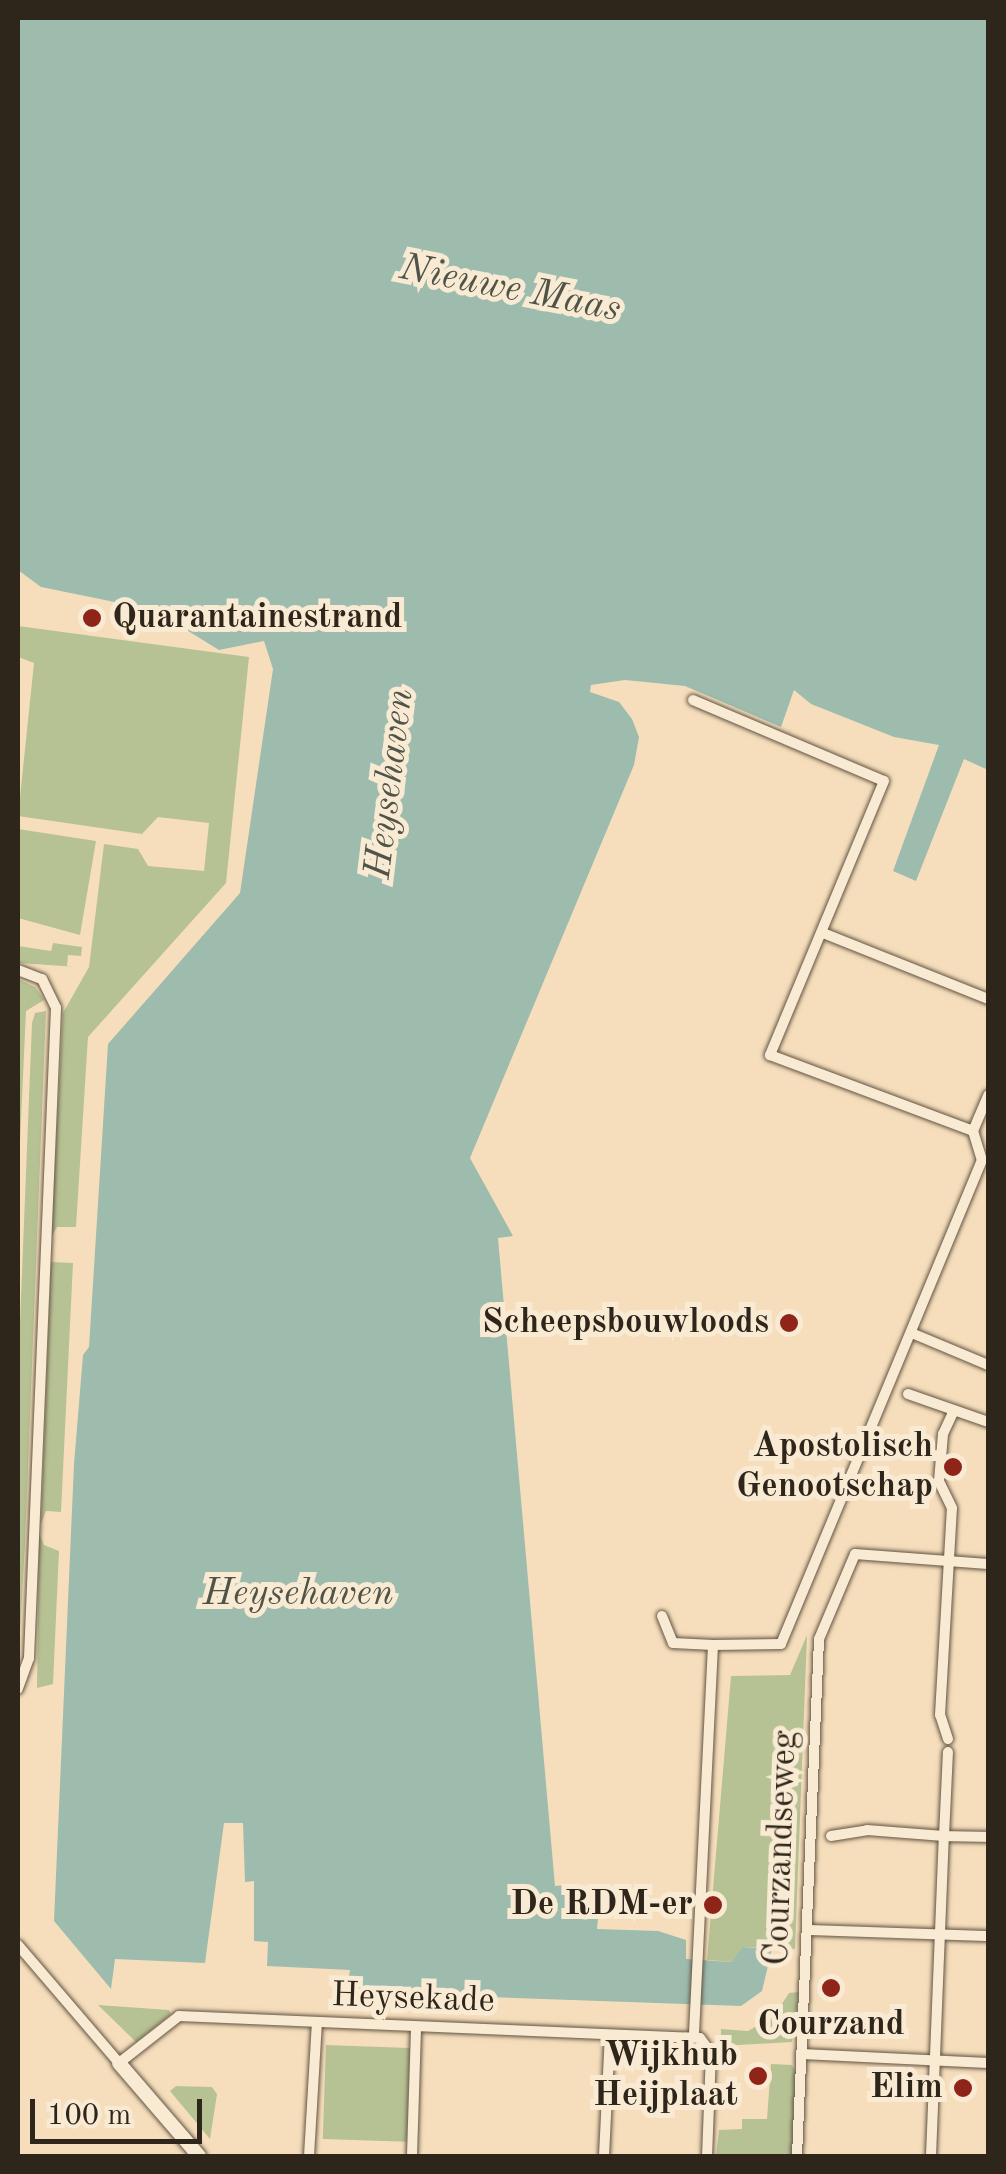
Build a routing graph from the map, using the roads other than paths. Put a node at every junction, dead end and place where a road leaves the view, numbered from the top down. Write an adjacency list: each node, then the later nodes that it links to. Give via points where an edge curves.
1 (693, 700): 2 (street, via 884,781)
2 (823, 932): 4 (street); 6 (street, via 770,1055)
3 (18, 970): 16 (street, via 42,979 56,1008 28,1658)
4 (988, 999)
5 (988, 1095): 6 (street)
6 (973, 1131): 7 (street, via 982,1160)
7 (914, 1334): 8 (street); 15 (street, via 782,1644)
8 (988, 1364)
9 (908, 1394): 10 (street)
10 (953, 1414): 11 (street); 12 (street, via 943,1434 939,1481 952,1508)
11 (988, 1422)
12 (947, 1560): 13 (street); 17 (street, via 940,1716); 22 (street, Courzandseweg, via 855,1554 820,1640)
13 (988, 1564)
14 (662, 1616): 15 (street, via 673,1643)
15 (713, 1645): 29 (street)
16 (18, 1689)
17 (948, 1739)
18 (948, 1752): 20 (street)
19 (832, 1836): 20 (street, via 866,1830)
20 (944, 1836): 21 (street); 23 (street)
21 (988, 1838)
22 (807, 1930): 23 (street); 30 (street, Courzandseweg)
23 (940, 1934): 24 (street); 31 (street)
24 (988, 1936)
25 (18, 1945): 33 (street)
26 (316, 2022): 27 (street, Heysekade); 33 (street, Heysekade, via 180,2016); 35 (street)
27 (416, 2027): 28 (street, Heysekade); 36 (street)
28 (610, 2035): 29 (street, Heysekade); 37 (street)
29 (694, 2037): 38 (street, via 712,2053)
30 (802, 2054): 31 (street); 39 (street, Courzandseweg)
31 (934, 2059): 32 (street); 40 (street)
32 (988, 2062)
33 (119, 2063): 34 (street)
34 (199, 2156)
35 (310, 2156)
36 (412, 2156)
37 (604, 2156)
38 (708, 2156)
39 (797, 2156)
40 (931, 2156)

